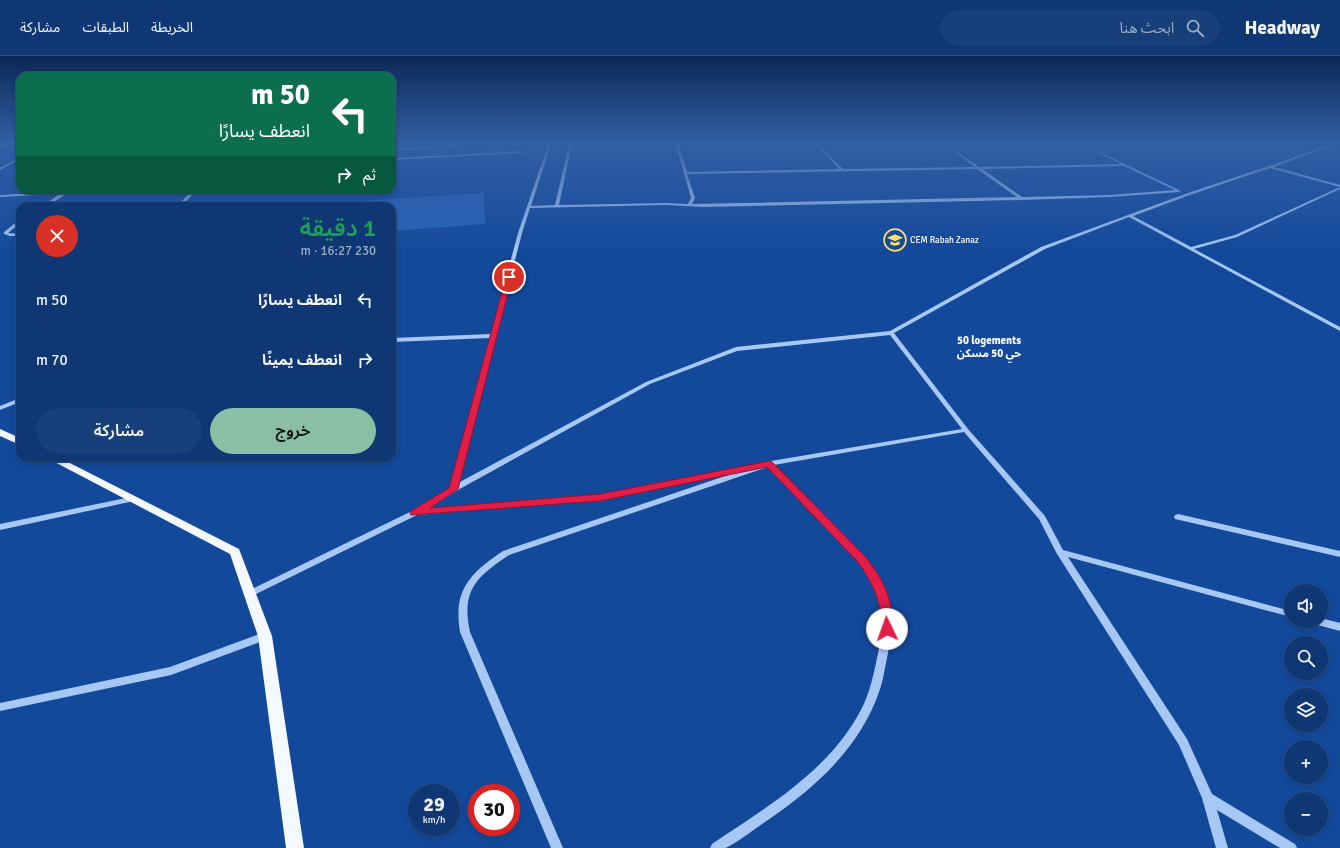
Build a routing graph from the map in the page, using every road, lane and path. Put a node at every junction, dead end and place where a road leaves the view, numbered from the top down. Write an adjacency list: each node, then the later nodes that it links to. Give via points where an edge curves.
1 (538, 179): 20 (street)
2 (563, 179): 18 (street)
3 (688, 179): 19 (street, via 693,198)
4 (994, 179): 15 (street)
5 (1156, 179): 9 (street)
6 (1234, 179): 13 (street)
7 (1312, 179): 8 (street)
8 (1340, 187): 24 (street, via 1236,236)
9 (1179, 190): 13 (street); 15 (street, via 1110,196)
10 (43, 194): 14 (street)
11 (63, 194): 16 (street)
12 (192, 194): 17 (street)
13 (1189, 194): 21 (street)
14 (0, 196)
15 (1022, 198): 19 (street)
16 (50, 202)
17 (183, 202)
18 (557, 206): 19 (street); 20 (street)
19 (689, 206)
20 (529, 207): 27 (street)
21 (1131, 217): 24 (street); 26 (street, via 1044,248)
22 (16, 225): 23 (street, via 5,233)
23 (16, 235)
24 (1190, 249): 25 (street)
25 (1340, 330)
26 (891, 333): 31 (street); 36 (street, via 736,348 648,383)
27 (493, 336): 28 (street); 36 (street)
28 (396, 340)
29 (16, 402): 30 (street)
30 (0, 408)
31 (966, 430): 35 (street); 41 (street, via 1042,518)
32 (0, 432): 33 (main road)
33 (16, 440)
34 (60, 462): 37 (main road)
35 (769, 464): 38 (street, via 600,498); 51 (street, via 506,553 491,562 468,587 462,602 461,617 465,632); 52 (street, via 873,574 882,592 886,610 885,643 881,671 873,695 847,743 827,767 803,788)
36 (453, 489): 38 (street)
37 (131, 499): 40 (street); 43 (main road, via 235,552)
38 (415, 513): 43 (street)
39 (1178, 517): 42 (street)
40 (0, 527)
41 (1060, 552): 44 (street); 49 (street, via 1183,742)
42 (1340, 554)
43 (251, 593): 47 (main road)
44 (1284, 612)
45 (1328, 624): 46 (street)
46 (1340, 627)
47 (265, 636): 48 (street, via 171,671); 50 (main road)
48 (0, 707)
49 (1208, 798): 53 (street); 54 (street)
50 (295, 848)
51 (557, 848)
52 (716, 848)
53 (1222, 848)
54 (1291, 848)

